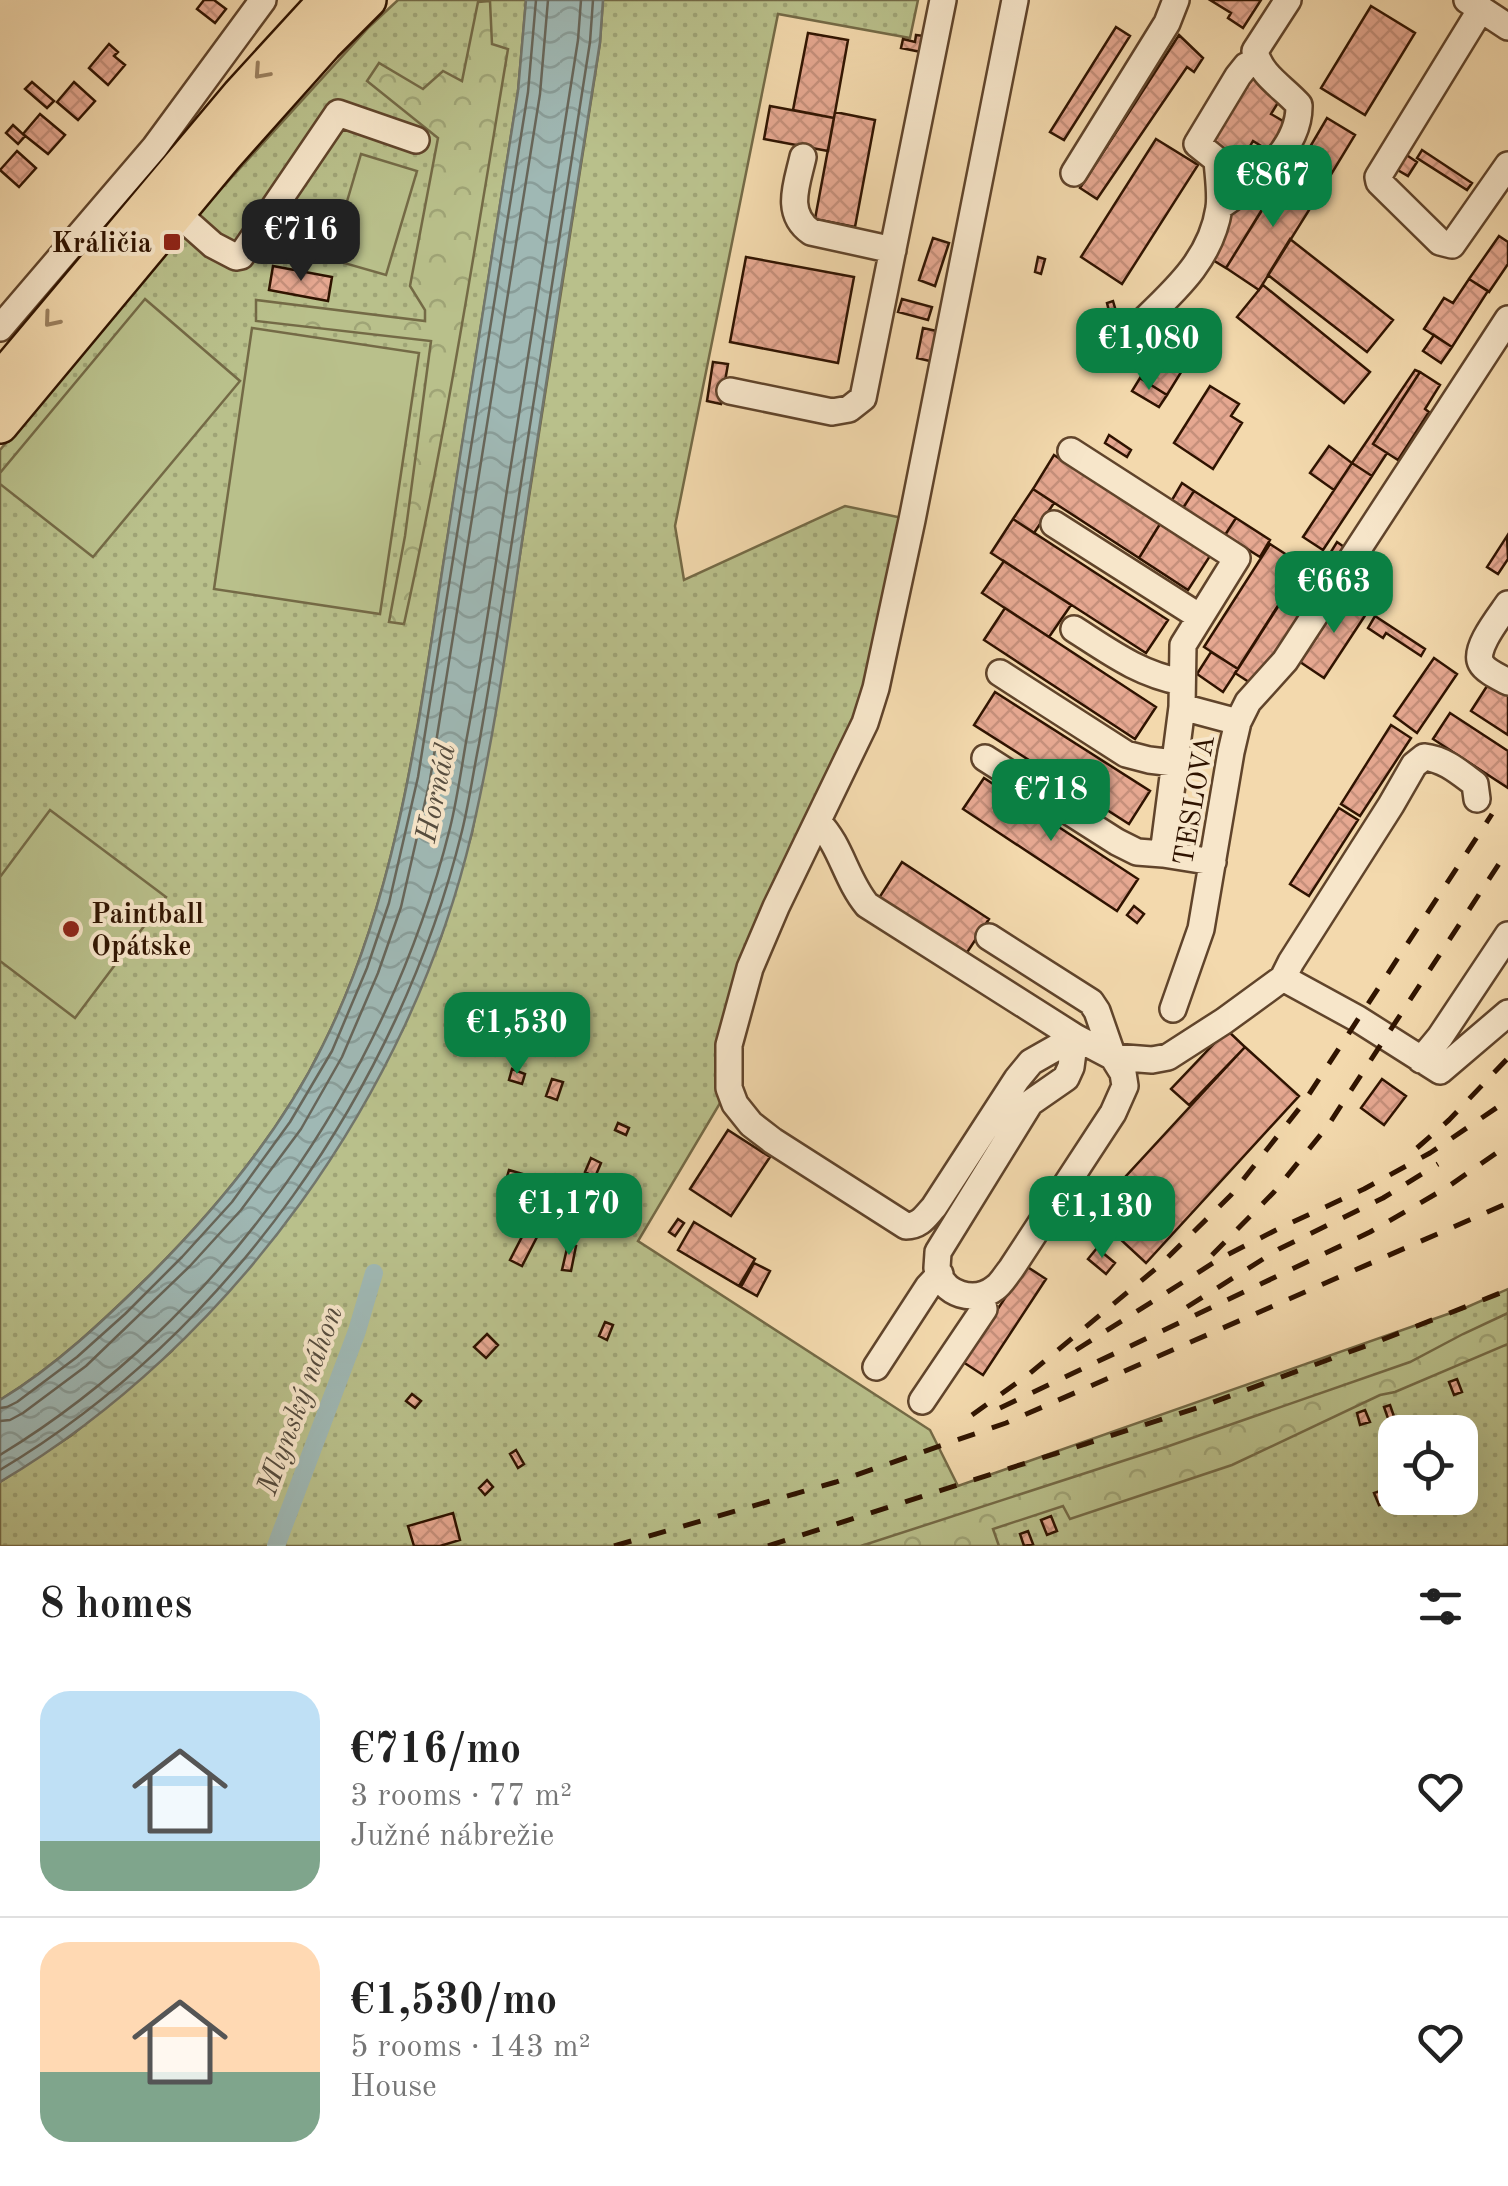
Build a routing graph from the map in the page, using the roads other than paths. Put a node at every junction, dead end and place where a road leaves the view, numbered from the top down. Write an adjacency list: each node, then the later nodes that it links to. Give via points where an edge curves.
1 (262, 0): 19 (street, via 154,147)
2 (327, 0): 21 (highway, one-way to 21)
3 (368, 0): 16 (highway)
4 (943, 0): 17 (street)
5 (1016, 0): 36 (street, via 876,688)
6 (1176, 0): 14 (street)
7 (1288, 0): 10 (street, via 1255,51)
8 (1474, 4): 9 (street); 13 (street, via 1378,178 1440,242 1452,245)
9 (1508, 27)
10 (1257, 62): 15 (street, via 1238,76 1197,144 1217,160); 15 (street, via 1299,104 1296,129 1270,168)
11 (416, 140): 16 (street, via 338,113 241,256 212,245)
12 (803, 156): 17 (street, via 794,203 802,226)
13 (1508, 165)
14 (1074, 173)
15 (1219, 207): 20 (street, via 1195,270)
16 (177, 213): 23 (highway)
17 (892, 250): 22 (street, via 858,404 832,412)
18 (1508, 319): 32 (street, TESLOVA, via 1285,661)
19 (0, 328)
20 (1136, 328)
21 (0, 381)
22 (730, 391)
23 (0, 426)
24 (1071, 451): 27 (street, via 1237,558)
25 (1054, 524): 27 (street)
26 (1508, 604): 30 (street, via 1479,658)
27 (1200, 618): 31 (street, via 1184,645)
28 (1074, 629): 31 (street)
29 (1000, 673): 34 (street, via 1126,754)
30 (1508, 682)
31 (1182, 694): 32 (street); 34 (street)
32 (1238, 722): 38 (street, TESLOVA)
33 (985, 758): 37 (street, via 1118,842)
34 (1174, 762): 37 (street)
35 (1478, 799): 41 (street, via 1475,784 1455,769 1424,756 1414,764)
36 (818, 822): 44 (street, via 867,905); 44 (street, via 750,968 730,1045 730,1088 751,1124 914,1226 1024,1070)
37 (1164, 854): 38 (street)
38 (1213, 862): 42 (street, TESLOVA)
39 (1508, 935): 46 (street)
40 (988, 936): 45 (street, via 1091,1002)
41 (1283, 978): 45 (street, via 1168,1057); 46 (street)
42 (1173, 1010)
43 (1508, 1012): 46 (street, via 1440,1071)
44 (1075, 1038): 45 (street); 47 (street, via 1066,1078 1030,1103 951,1229 938,1252)
45 (1113, 1057): 48 (street, via 1126,1086 1113,1113 1011,1269)
46 (1421, 1060)
47 (940, 1274): 48 (street, via 951,1290); 49 (street)
48 (980, 1296): 50 (street, via 984,1309)
49 (876, 1366)
50 (922, 1401)

